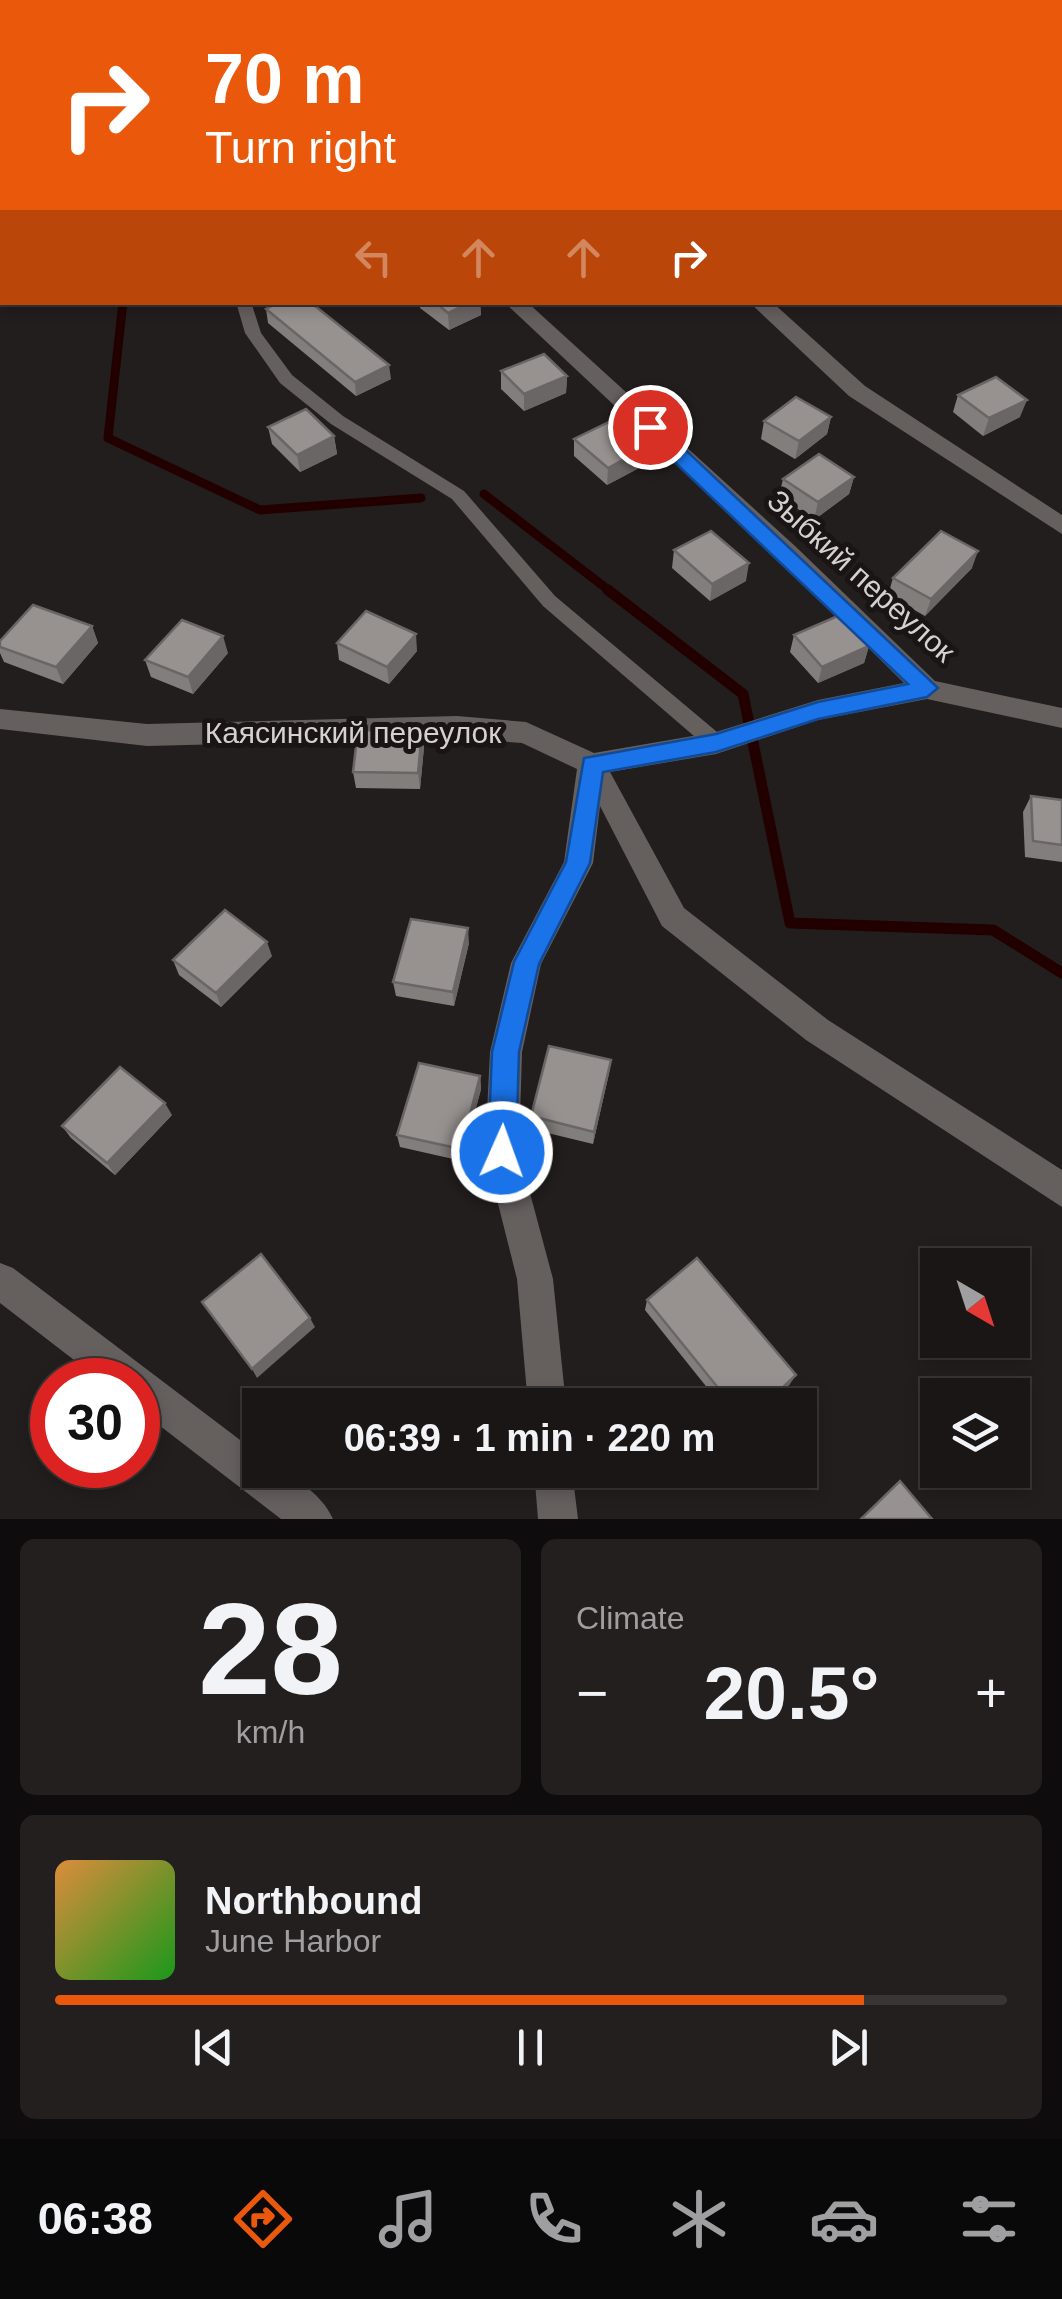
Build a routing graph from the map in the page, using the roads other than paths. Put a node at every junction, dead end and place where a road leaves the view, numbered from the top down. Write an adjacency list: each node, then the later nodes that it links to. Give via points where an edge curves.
1 (244, 305): 8 (lane, via 253,333 286,380 458,495 549,601)
2 (517, 305): 5 (street, Зыбкий переулок)
3 (762, 305): 4 (street, via 857,391)
4 (1062, 526)
5 (927, 688): 6 (street, Зыбкий переулок); 8 (street, via 818,710)
6 (1062, 718)
7 (0, 719): 9 (street, Каясинский переулок, via 147,735 457,727 526,733)
8 (722, 742): 9 (street)
9 (592, 764): 10 (street, via 673,917 817,1030); 13 (street, via 578,863 526,962 506,1052 502,1152 535,1279)
10 (1062, 1190)
11 (0, 1281): 12 (street)
12 (101, 1358)
13 (545, 1388)
14 (160, 1403): 16 (street)
15 (555, 1488): 17 (street)
16 (313, 1519)
17 (558, 1519)

